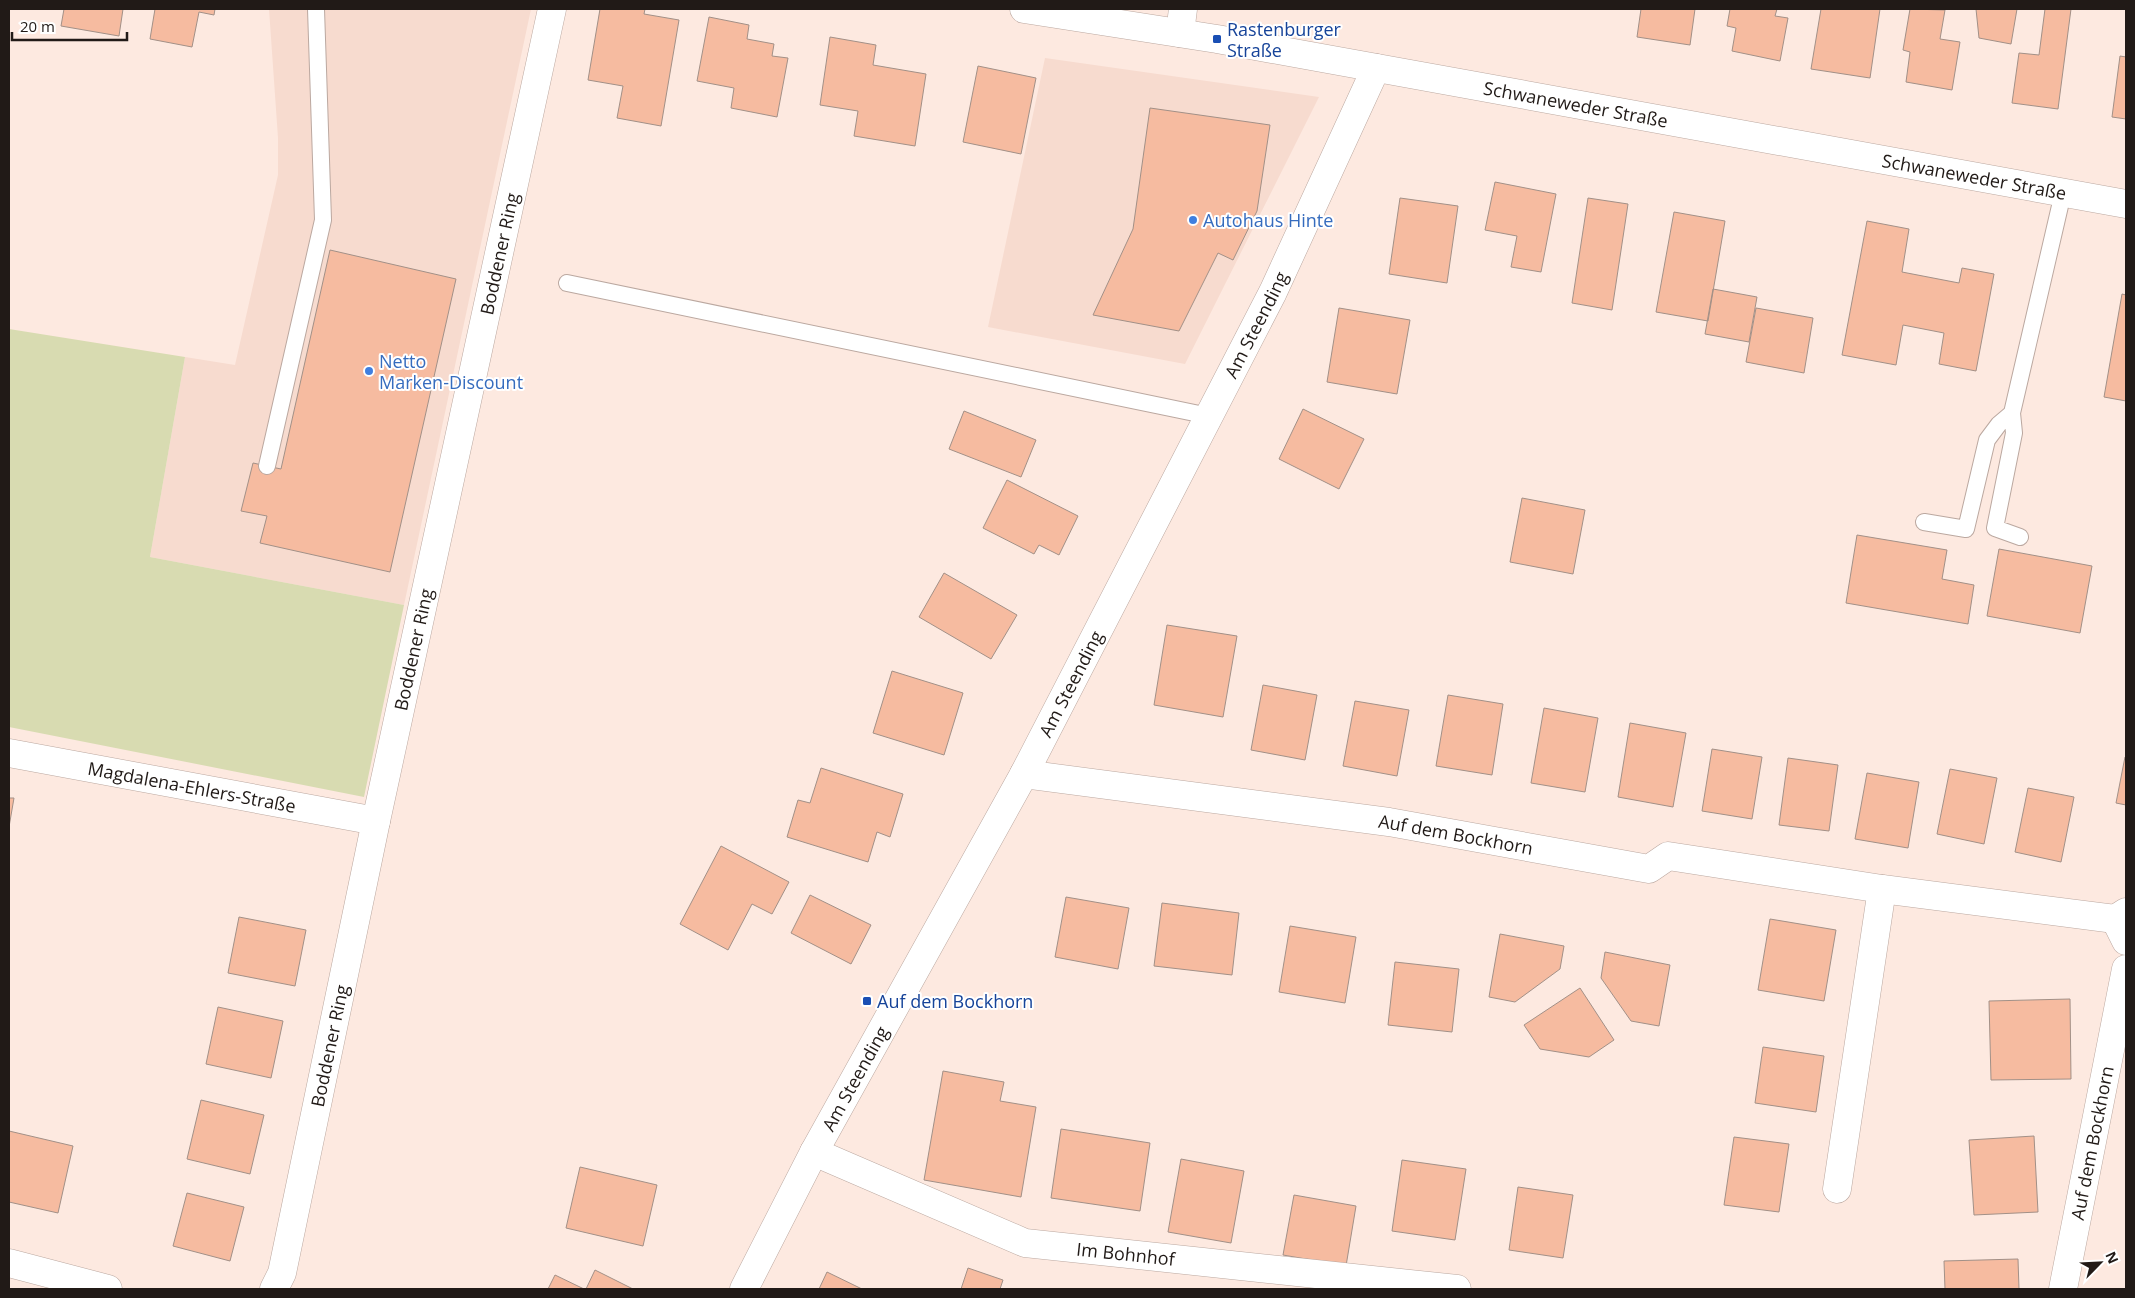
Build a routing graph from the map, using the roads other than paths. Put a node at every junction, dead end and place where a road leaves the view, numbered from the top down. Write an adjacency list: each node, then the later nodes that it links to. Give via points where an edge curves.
1 (316, 9): 12 (lane, via 323,220)
2 (552, 9): 17 (street, Boddener Ring)
3 (1024, 9): 4 (street, Schwaneweder Straße)
4 (1072, 13): 5 (street, Schwaneweder Straße)
5 (1181, 21): 6 (street, Schwaneweder Straße)
6 (1376, 68): 7 (street, Schwaneweder Straße); 11 (street, Am Steending, via 1273,292)
7 (2063, 193): 8 (street, Schwaneweder Straße); 10 (lane)
8 (2126, 204)
9 (567, 283): 11 (lane)
10 (2012, 413): 13 (lane, via 1987,440 1966,529); 14 (lane, via 2014,433 1995,528)
11 (1208, 416): 16 (street, Am Steending)
12 (267, 466)
13 (1924, 522)
14 (2020, 538)
15 (9, 753): 17 (street, Magdalena-Ehlers-Straße)
16 (1024, 774): 18 (street, Auf dem Bockhorn, via 1388,822 1649,869 1668,856); 21 (street, Am Steending)
17 (376, 822): 25 (street, Boddener Ring, via 282,1273)
18 (1882, 889): 19 (street, Auf dem Bockhorn); 22 (street)
19 (2122, 924)
20 (2126, 968): 28 (street, Auf dem Bockhorn)
21 (814, 1152): 26 (street, Am Steending); 27 (street, Im Bohnhof, via 1025,1243)
22 (1837, 1188)
23 (9, 1263): 24 (street)
24 (108, 1289)
25 (274, 1289)
26 (744, 1289)
27 (1456, 1289)
28 (2063, 1289)

